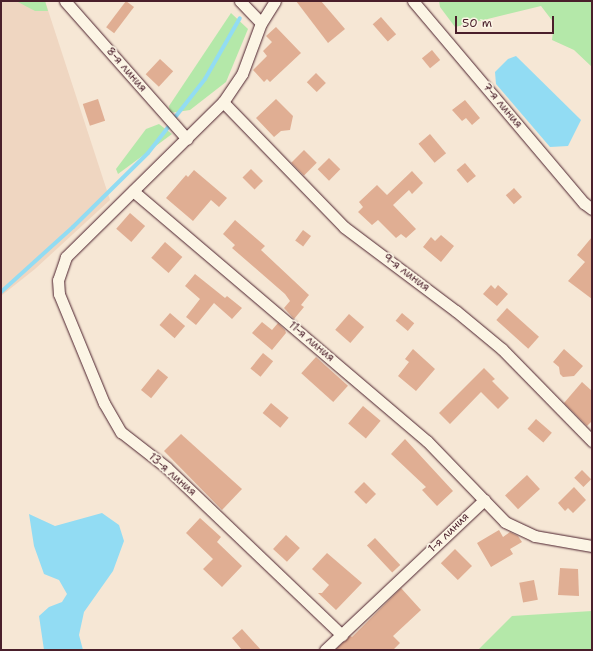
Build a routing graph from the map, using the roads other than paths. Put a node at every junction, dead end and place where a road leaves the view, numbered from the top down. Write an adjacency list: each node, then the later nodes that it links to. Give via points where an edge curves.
1 (65, 1): 7 (street, 8-я линия)
2 (240, 1): 5 (street)
3 (275, 1): 5 (street)
4 (413, 1): 9 (street, 7-я линия)
5 (260, 23): 6 (street, via 242,74)
6 (223, 102): 7 (street); 10 (street, 9-я линия, via 344,227 456,310 496,345)
7 (187, 139): 8 (street)
8 (133, 191): 11 (street, 11-я линия, via 427,441); 13 (street, 13-я линия, via 66,257 58,280 59,294 104,403 122,432 167,468)
9 (592, 209)
10 (592, 440)
11 (484, 500): 12 (street, via 506,522 535,536); 13 (street, 1-я линия)
12 (592, 546)
13 (342, 635): 14 (street, 1-я линия)
14 (325, 650)

